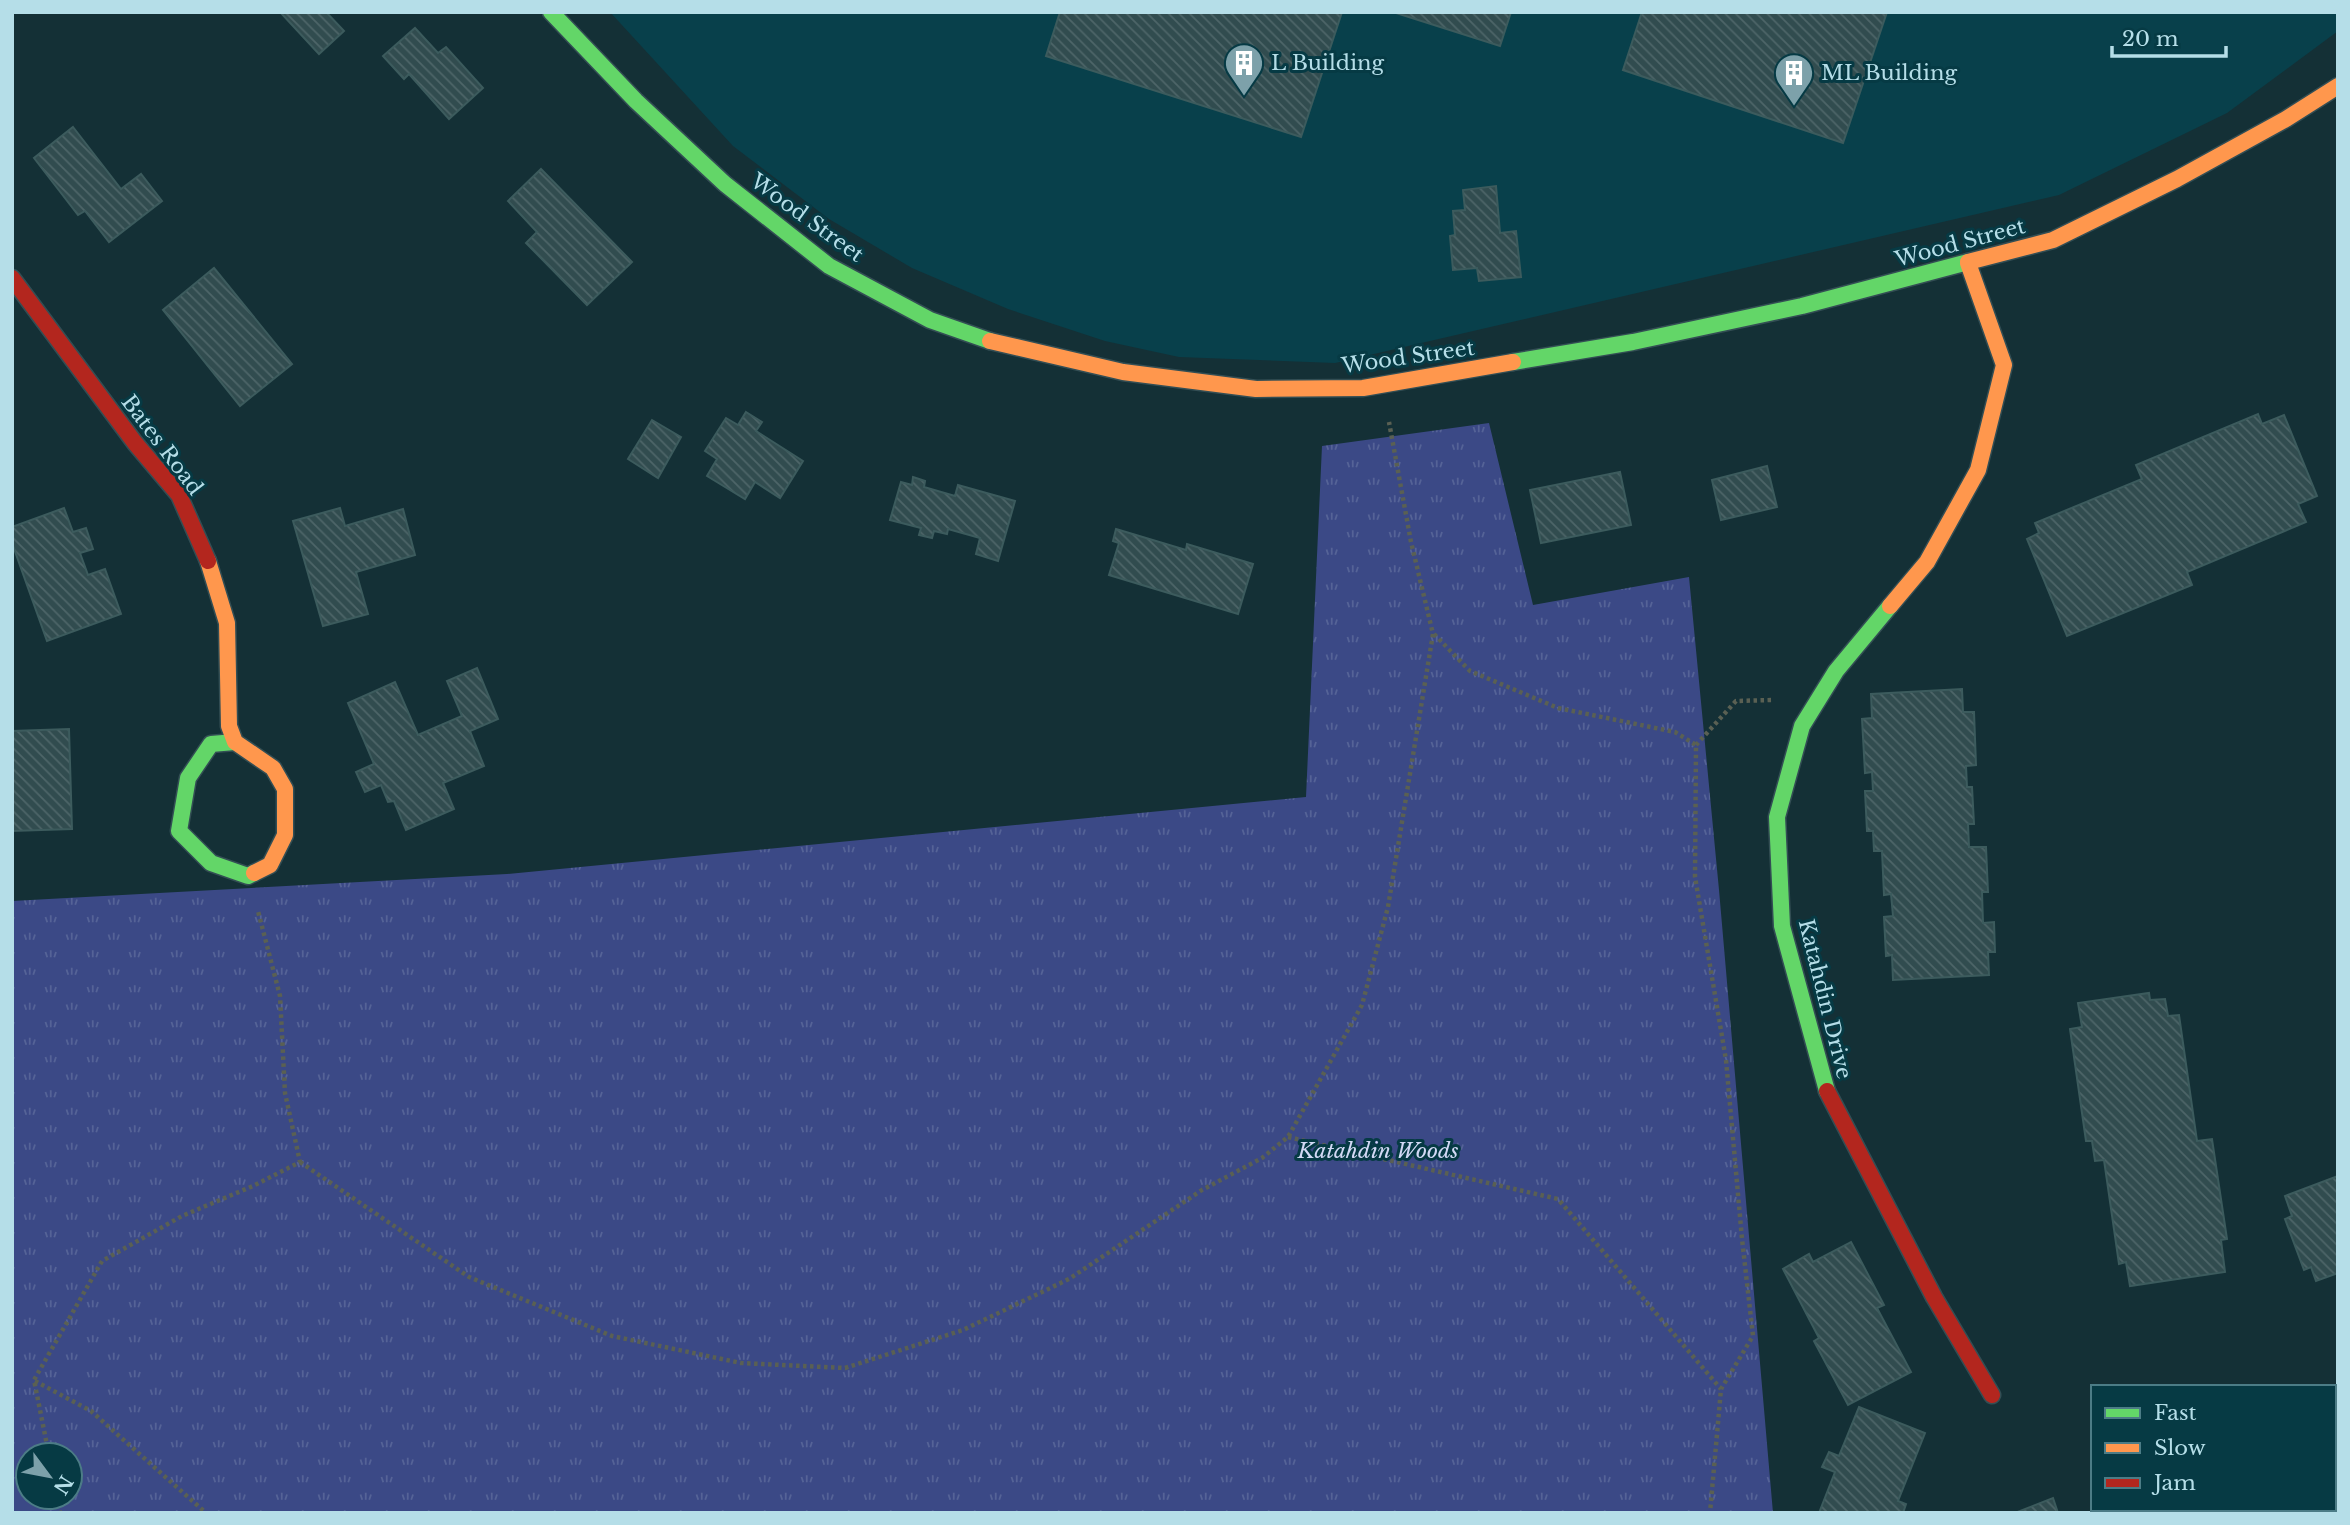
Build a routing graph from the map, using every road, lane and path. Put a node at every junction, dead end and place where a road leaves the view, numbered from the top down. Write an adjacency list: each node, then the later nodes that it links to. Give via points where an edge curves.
1 (551, 12): 5 (street, Wood Street, via 636,101 725,184 829,266 930,320 999,344 1123,372 1255,388)
2 (2338, 86): 3 (street, Wood Street, via 2177,179 2053,240)
3 (1968, 262): 5 (street, Wood Street, via 1802,306 1633,342); 7 (street, Katahdin Drive, via 2004,365 1978,470 1927,562 1836,671)
4 (12, 278): 8 (street, Bates Road, via 179,495 205,550 227,623 229,726)
5 (1382, 385): 6 (path)
6 (1433, 634): 9 (path, via 1470,671 1558,708 1675,732); 11 (path, via 1388,907 1362,1005)
7 (1818, 700): 9 (path, via 1736,701); 15 (street, Katahdin Drive, via 1802,726 1777,817 1782,926 1827,1093 1934,1297)
8 (235, 742): 10 (street, via 273,768 285,789 285,835 270,865); 10 (street, via 211,744 188,778 179,831 211,863)
9 (1696, 745): 14 (path, via 1695,877 1726,1060 1753,1336)
10 (248, 876): 12 (path, via 280,996 285,1093)
11 (1288, 1137): 12 (path, via 1069,1279 963,1330 845,1368 741,1363 612,1336 469,1277); 14 (path, via 1558,1199)
12 (300, 1162): 13 (path, via 181,1216 102,1261)
13 (34, 1381): 16 (path); 17 (path, via 91,1411)
14 (1721, 1389): 18 (path)
15 (1992, 1395)
16 (46, 1441)
17 (206, 1513)
18 (1710, 1513)

